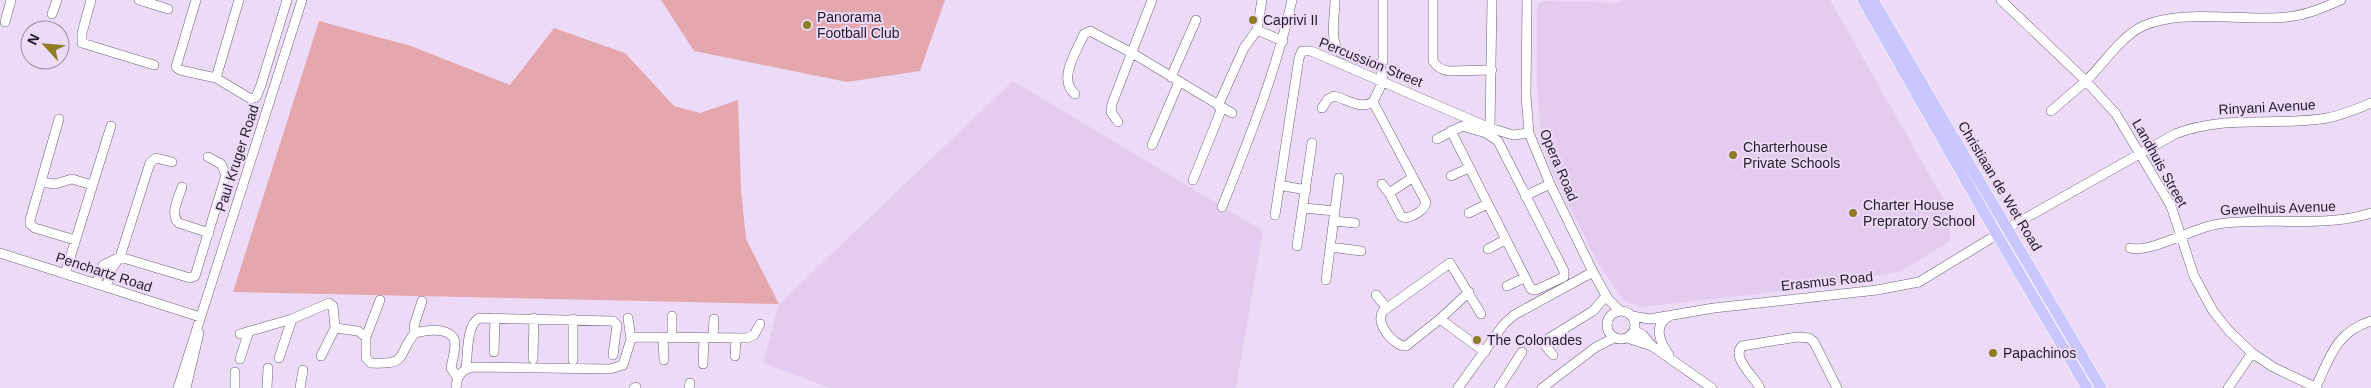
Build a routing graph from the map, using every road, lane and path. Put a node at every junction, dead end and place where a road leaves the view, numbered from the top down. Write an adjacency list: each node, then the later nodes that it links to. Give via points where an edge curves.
1 (11, 0): 24 (street)
2 (57, 0): 22 (street)
3 (91, 0): 28 (street, via 82,43)
4 (139, 0): 21 (street)
5 (196, 0): 31 (street, via 176,67)
6 (239, 0): 31 (street)
7 (287, 0): 31 (street, via 254,99)
8 (302, 0): 114 (street, Paul Kruger Road)
9 (1152, 0): 27 (street)
10 (1262, 0): 25 (street)
11 (1292, 0): 26 (street)
12 (1335, 0): 30 (street, via 1336,48 1376,65)
13 (1383, 0): 30 (street)
14 (1433, 0): 29 (street, via 1433,56 1436,65 1449,71)
15 (1492, 0): 29 (street)
16 (1527, 0): 46 (street, Opera Road)
17 (1862, 0): 78 (main road, Christiaan de Wet Road)
18 (1873, 0): 75 (main road, Christiaan de Wet Road)
19 (2001, 0): 33 (street, Landhuis Street)
20 (2341, 0): 33 (street, via 2313,12 2286,17 2177,18 2153,22 2127,38)
21 (168, 9)
22 (52, 14)
23 (1196, 20): 32 (street)
24 (5, 22)
25 (1257, 30): 26 (street); 37 (street, via 1244,48)
26 (1283, 41): 68 (street, via 1256,122)
27 (1132, 53): 32 (street); 34 (street, via 1086,31 1067,77 1068,87); 42 (street, via 1112,104 1111,112)
28 (154, 65)
29 (1492, 70): 44 (street)
30 (1382, 72): 35 (street); 44 (street, Percussion Street); 62 (street, Percussion Street, via 1302,51)
31 (216, 78)
32 (1175, 80): 37 (street); 49 (street)
33 (2086, 81): 39 (street); 50 (street, Landhuis Street, via 2111,107)
34 (1075, 94)
35 (1373, 102): 38 (street, via 1357,105 1334,96 1328,98); 56 (street)
36 (2371, 103): 50 (street, Rinyani Avenue, via 2334,117 2315,120 2228,122 2201,126 2175,134)
37 (1220, 107): 40 (street); 57 (street)
38 (1322, 108)
39 (2051, 111)
40 (1232, 113)
41 (59, 119): 58 (street)
42 (1118, 122)
43 (111, 126): 59 (street)
44 (1490, 128): 46 (street, Percussion Street, via 1514,135)
45 (1451, 131): 47 (street); 53 (street); 66 (street, via 1468,127 1498,141)
46 (1529, 133): 61 (street, Opera Road)
47 (1437, 139)
48 (1312, 143): 64 (street)
49 (1152, 145)
50 (2142, 154): 75 (street, Rinyani Avenue); 77 (street, Landhuis Street, via 2171,206)
51 (208, 157): 76 (street, via 221,164 226,175)
52 (172, 162): 87 (street, via 156,158 150,163)
53 (1469, 168): 54 (street); 67 (street)
54 (1451, 176)
55 (1339, 178): 73 (street)
56 (1412, 178): 65 (street); 65 (street, via 1426,202 1422,210 1406,218 1401,216)
57 (1193, 180)
58 (41, 182): 59 (street, via 55,184 72,179); 79 (street, via 30,224)
59 (92, 184): 79 (street)
60 (1382, 184): 65 (street)
61 (1550, 184): 66 (street); 88 (street, Opera Road)
62 (1279, 185): 64 (street); 72 (street, Percussion Street)
63 (182, 187): 76 (street, via 175,219)
64 (1306, 190): 69 (street)
65 (1389, 193)
66 (1525, 196): 90 (street, via 1565,274 1536,290 1530,289)
67 (1487, 204): 70 (street); 80 (street)
68 (1222, 207)
69 (1304, 208): 73 (street); 81 (street)
70 (1469, 213)
71 (2371, 213): 77 (street, Gewelhuis Avenue, via 2330,221 2217,224)
72 (1275, 215)
73 (1335, 216): 74 (street); 82 (street)
74 (1355, 223)
75 (2008, 228): 78 (street, Erasmus Road); 165 (main road, Christiaan de Wet Road)
76 (208, 233): 87 (street, via 197,274 192,278)
77 (2182, 234): 83 (street, Gewelhuis Avenue, via 2143,250); 135 (street, Landhuis Street, via 2194,276 2213,311)
78 (1997, 235): 102 (street, Erasmus Road, via 1919,282 1877,290); 164 (main road, Christiaan de Wet Road)
79 (75, 240): 89 (street)
80 (1505, 240): 84 (street); 90 (street)
81 (1297, 246)
82 (1330, 247): 85 (street); 91 (street)
83 (2130, 248)
84 (1488, 249)
85 (1361, 251)
86 (0, 253): 89 (street, Penchartz Road)
87 (120, 257): 92 (street)
88 (1594, 272): 96 (street, Opera Road); 133 (street, via 1514,315)
89 (65, 274): 92 (street, Penchartz Road)
90 (1524, 278): 93 (street)
91 (1326, 280)
92 (101, 286): 114 (street, Penchartz Road)
93 (1507, 286)
94 (1469, 292): 99 (street, via 1450,263); 101 (street); 112 (street)
95 (1376, 295): 99 (street)
96 (1607, 298): 100 (street, Opera Road); 104 (street, Opera Road); 137 (street, via 1593,311 1546,340 1545,345)
97 (380, 300): 123 (street)
98 (422, 301): 121 (street)
99 (1387, 308): 112 (street, via 1380,318 1381,326 1401,347)
100 (1619, 310): 104 (street); 105 (street)
101 (1481, 314)
102 (1673, 314): 113 (street, Erasmus Road); 143 (street, via 1662,322 1658,332)
103 (672, 316): 124 (street)
104 (1609, 316): 119 (street)
105 (1632, 316): 113 (street, Erasmus Road); 118 (street)
106 (495, 318): 107 (street); 132 (street); 148 (street, via 479,318 474,323)
107 (534, 318): 110 (street); 142 (street)
108 (628, 318): 128 (street)
109 (292, 319): 117 (street, via 329,303 333,306); 120 (street); 140 (street)
110 (573, 319): 136 (street, via 615,321); 144 (street)
111 (714, 319): 125 (street)
112 (1440, 319): 133 (street)
113 (1649, 319): 118 (street, Erasmus Road)
114 (199, 320): 153 (street, Paul Kruger Road); 154 (street, Paul Kruger Road, via 199,334)
115 (2371, 320): 167 (street, via 2354,327 2337,342)
116 (760, 324): 129 (street, via 751,337)
117 (334, 328): 123 (street, via 358,331); 138 (street)
118 (1635, 328): 127 (street); 131 (street)
119 (1607, 329): 126 (street); 130 (street)
120 (249, 331): 122 (street); 141 (street)
121 (415, 333): 123 (street, via 404,355 394,362 369,362); 151 (street, via 438,331 454,338 451,368)
122 (240, 334)
123 (366, 337)
124 (667, 337): 125 (street); 128 (street); 145 (street)
125 (709, 338): 129 (street); 146 (street)
126 (1614, 338): 127 (street); 130 (street)
127 (1627, 338): 131 (street)
128 (631, 339): 148 (street, via 626,360 617,368)
129 (736, 339): 139 (street)
130 (1596, 346): 160 (street)
131 (1652, 346): 143 (street)
132 (494, 352)
133 (1485, 352): 152 (street)
134 (1522, 352): 159 (street)
135 (2252, 353): 166 (street); 167 (street, Landhuis Street, via 2272,367)
136 (613, 355)
137 (1554, 355)
138 (321, 356)
139 (735, 356)
140 (279, 358)
141 (240, 359)
142 (534, 359)
143 (1672, 359): 161 (street)
144 (573, 360)
145 (664, 360)
146 (703, 364)
147 (268, 368): 156 (street)
148 (466, 368): 151 (street)
149 (302, 370): 157 (street)
150 (234, 372): 155 (street)
151 (457, 377): 158 (street)
152 (1463, 386)
153 (178, 388)
154 (186, 388)
155 (235, 388)
156 (267, 388)
157 (300, 388)
158 (456, 388)
159 (1498, 388)
160 (1542, 388)
161 (1712, 388)
162 (1760, 388): 163 (street, via 1740,361 1739,348 1804,337 1814,342)
163 (1837, 388)
164 (2087, 388)
165 (2101, 388)
166 (2228, 388)
167 (2316, 388)

